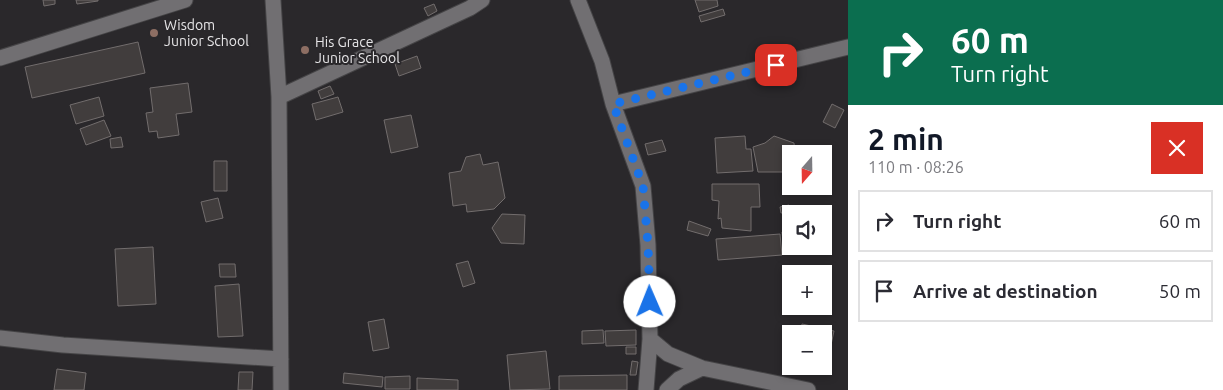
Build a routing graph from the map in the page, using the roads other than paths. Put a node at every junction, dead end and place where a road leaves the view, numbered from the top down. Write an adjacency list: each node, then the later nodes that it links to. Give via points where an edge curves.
1 (185, 0): 6 (street)
2 (273, 0): 7 (street)
3 (482, 0): 7 (street)
4 (578, 0): 8 (street, via 602,61)
5 (848, 47): 8 (street)
6 (0, 58)
7 (279, 97): 11 (street)
8 (613, 104): 10 (street, via 643,186)
9 (0, 338): 11 (street, via 63,346)
10 (650, 339): 12 (street, via 668,354); 14 (street)
11 (281, 359): 13 (street)
12 (702, 368): 15 (street, via 679,379); 16 (street)
13 (280, 390)
14 (646, 390)
15 (667, 390)
16 (808, 390)

